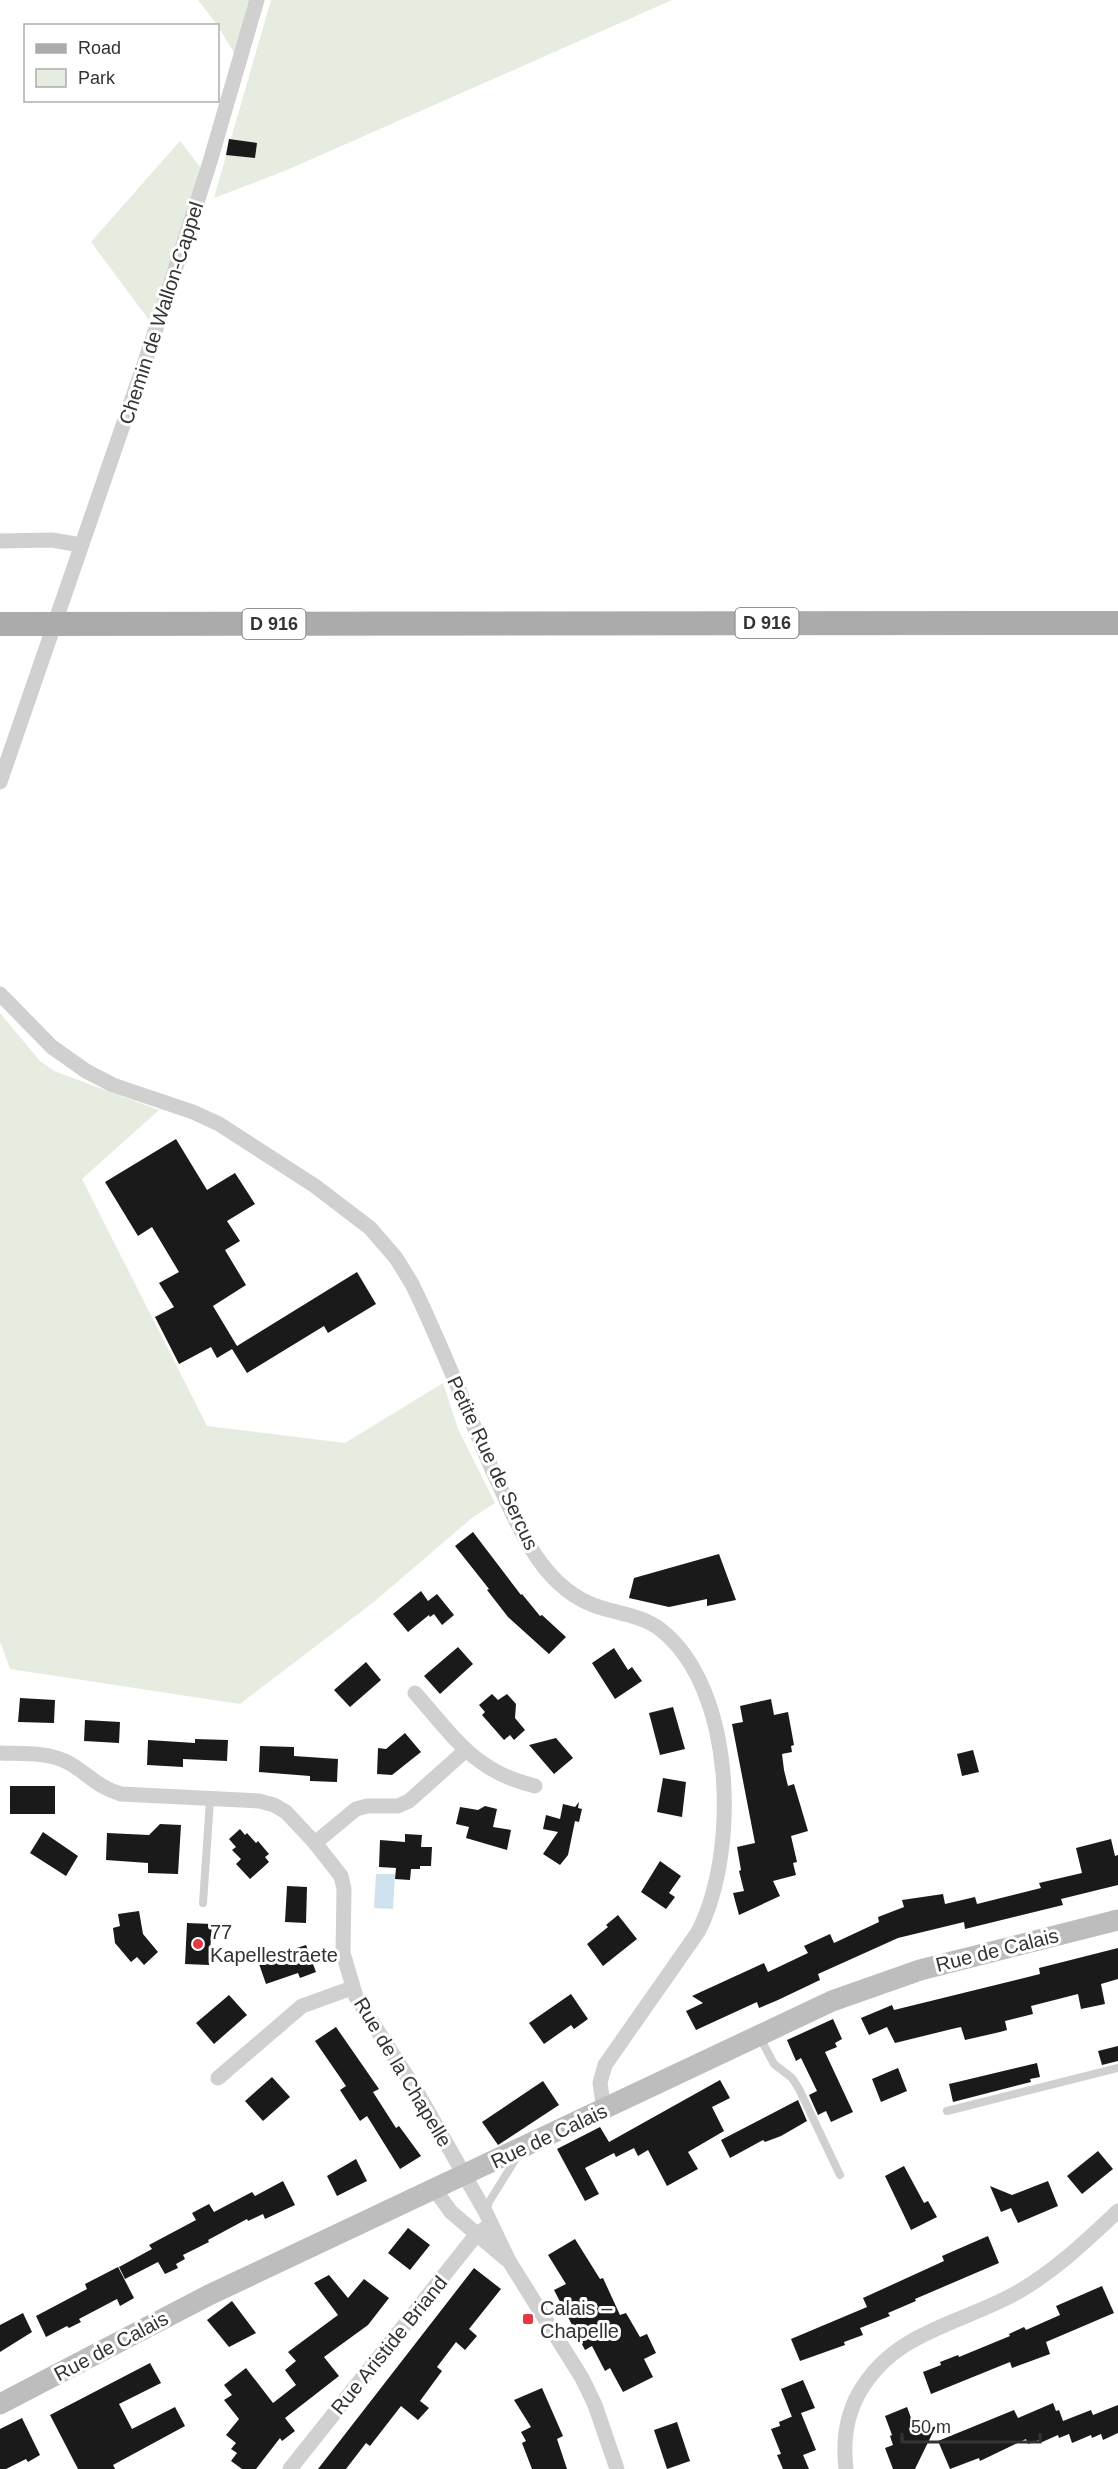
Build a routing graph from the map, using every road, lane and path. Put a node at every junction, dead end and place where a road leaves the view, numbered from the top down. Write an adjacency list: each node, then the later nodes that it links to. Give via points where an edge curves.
1 (257, 0): 3 (street, Chemin de Wallon-Cappel, via 194,213)
2 (0, 540): 3 (street, via 52,540)
3 (81, 545): 6 (street, Chemin de Wallon-Cappel)
4 (1118, 623): 6 (main road, D 916)
5 (0, 624): 6 (main road, D 916)
6 (54, 624): 7 (street, Chemin de Wallon-Cappel)
7 (0, 782)
8 (0, 994): 21 (street, Petite Rue de Sercus, via 40,1037 75,1065 113,1085 219,1124 315,1186 370,1228 412,1284 507,1501 536,1556 556,1581 577,1597 661,1630 692,1668 711,1713 723,1759 725,1810 715,1882 698,1932 605,2065 600,2083)
9 (415, 1693): 10 (street)
10 (466, 1750): 12 (street, via 498,1774); 14 (street, via 409,1801 398,1806 356,1809)
11 (0, 1753): 13 (street, Rue de la Chapelle, via 59,1758 101,1786 121,1794)
12 (536, 1786)
13 (210, 1800): 14 (street, Rue de la Chapelle, via 274,1804); 15 (lane)
14 (315, 1843): 17 (street, Rue de la Chapelle, via 343,1882 343,1953)
15 (203, 1903)
16 (1118, 1920): 18 (street, Rue de Calais, via 900,1975 824,2004)
17 (352, 1988): 20 (street, via 302,2006); 25 (street, Rue de la Chapelle, via 414,2085)
18 (759, 2035): 21 (street, Rue de Calais); 24 (lane, via 774,2064 799,2089)
19 (1118, 2068): 22 (lane)
20 (218, 2079)
21 (604, 2110): 23 (street, Rue de Calais)
22 (947, 2111)
23 (525, 2147): 25 (street, Rue de Calais); 28 (lane, via 489,2202)
24 (840, 2175)
25 (465, 2176): 26 (street, Rue de Calais); 28 (street, Rue de la Chapelle)
26 (435, 2190): 29 (street, Rue de la Chapelle); 31 (street, Rue de Calais, via 199,2300)
27 (1118, 2211): 34 (street, via 1070,2256 1031,2284 990,2307 921,2335 882,2362 852,2409 845,2438)
28 (488, 2219): 29 (street, Rue Aristide Briand); 30 (street, Rue de la Chapelle)
29 (476, 2235): 30 (street, Rue de la Chapelle); 32 (street, Rue Aristide Briand)
30 (509, 2261): 33 (street, Rue de la Chapelle, via 582,2378)
31 (0, 2404)
32 (290, 2469)
33 (617, 2469)
34 (846, 2469)

